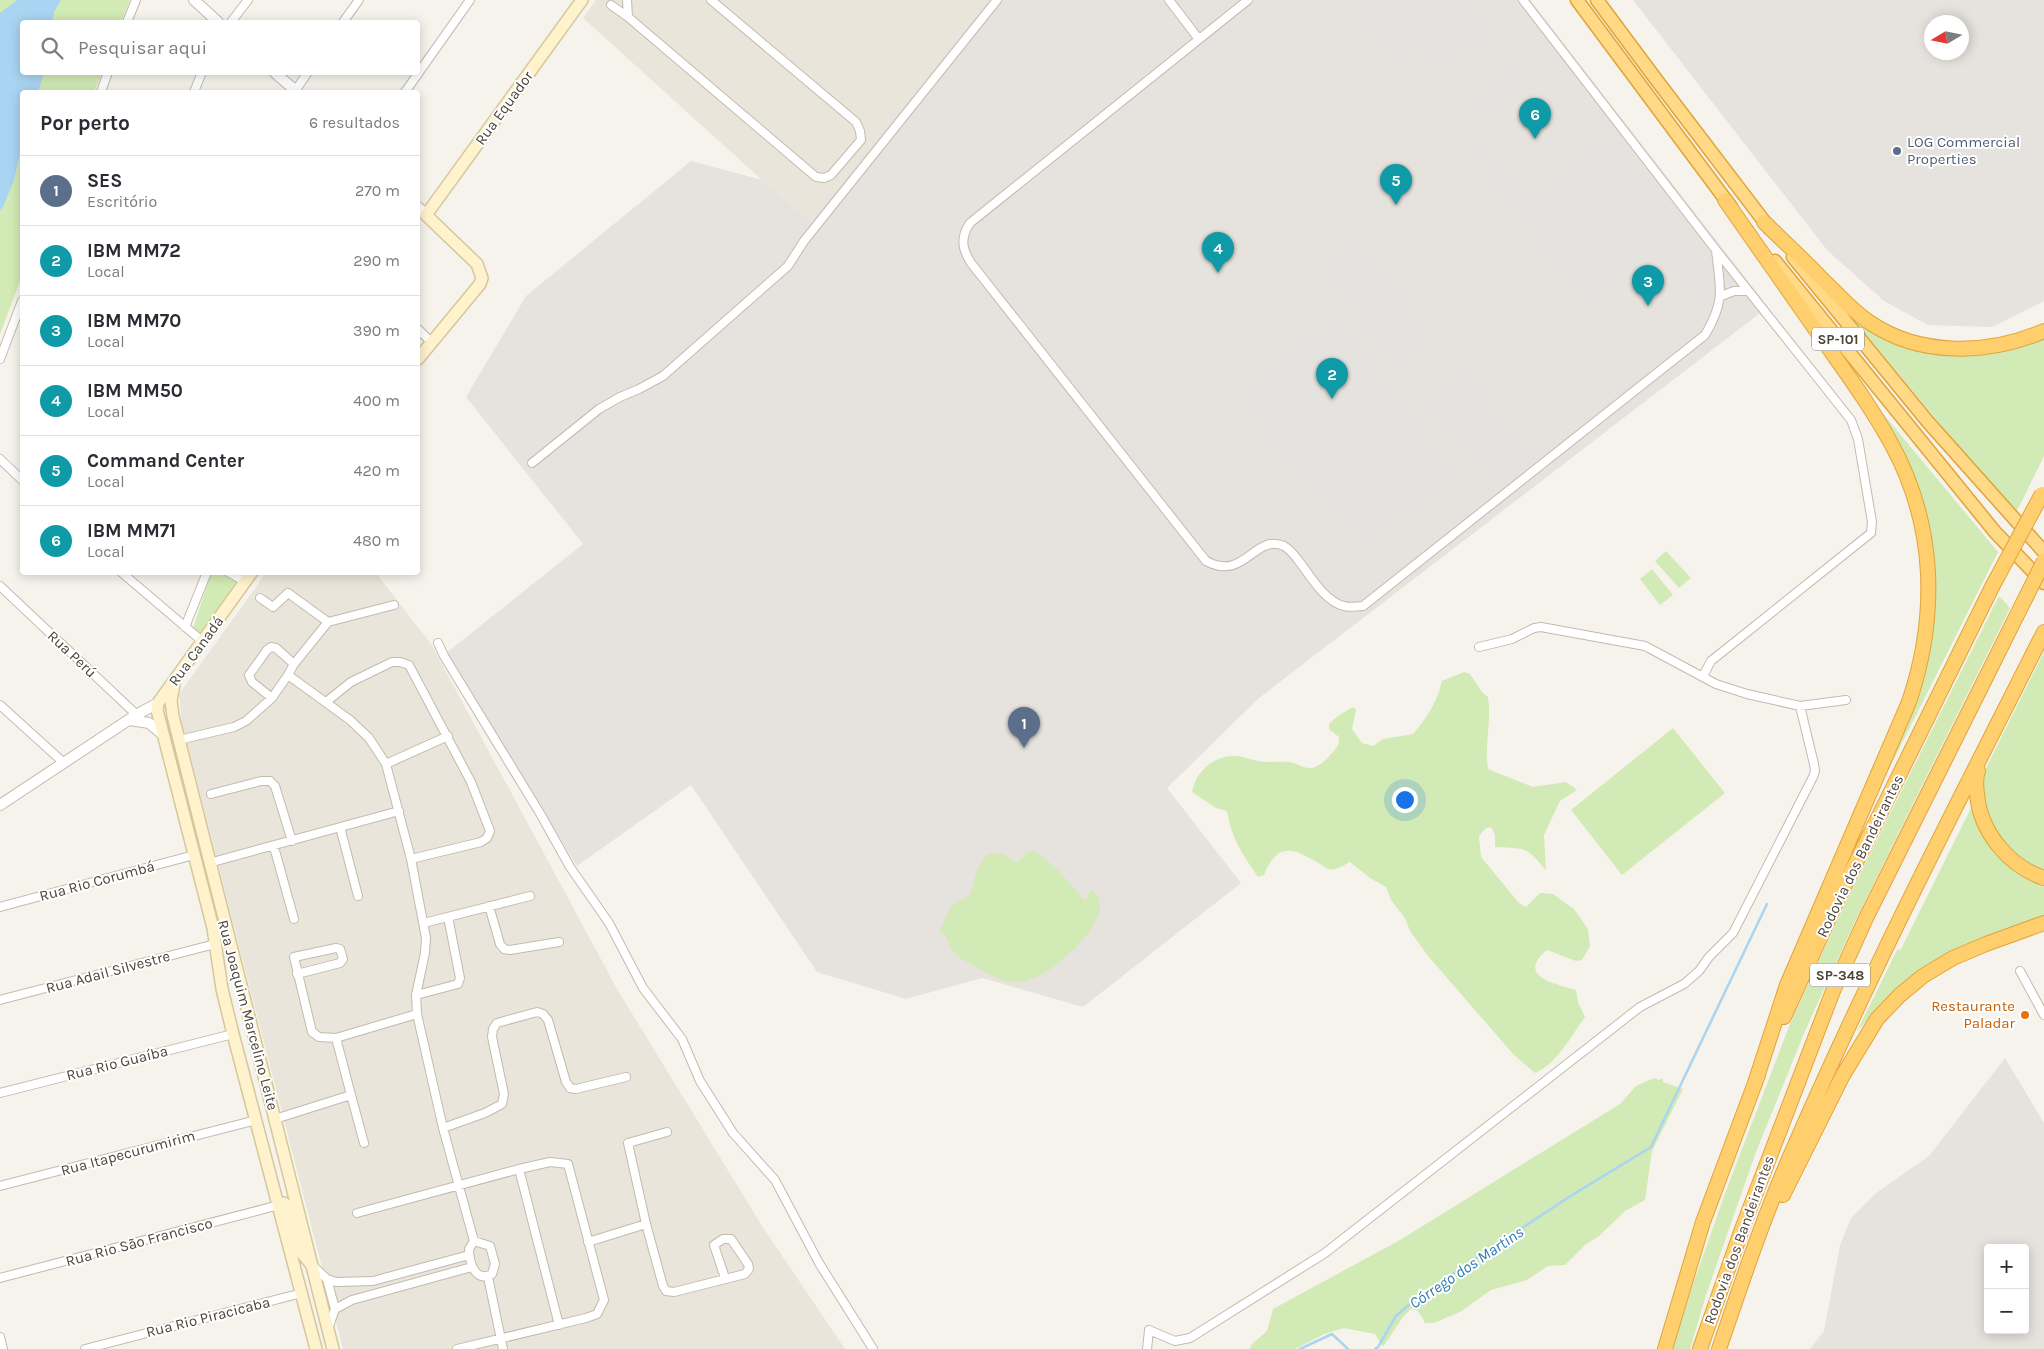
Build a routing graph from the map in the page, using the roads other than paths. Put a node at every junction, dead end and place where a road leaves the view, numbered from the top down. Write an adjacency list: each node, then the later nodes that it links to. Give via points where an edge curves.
1 (136, 0): 17 (street)
2 (194, 0): 18 (street)
3 (248, 0): 19 (street)
4 (359, 0): 20 (street)
5 (470, 0): 22 (street)
6 (582, 0): 35 (main road, Rua Equador)
7 (627, 0): 16 (street)
8 (711, 0): 16 (street, via 856,122 861,140 831,175 816,177)
9 (997, 0): 47 (street, via 804,241 788,266 663,376 599,409)
10 (1169, 0): 21 (street)
11 (1248, 0): 21 (street)
12 (1522, 0): 37 (street)
13 (1577, 0): 33 (highway, SP-101)
14 (1597, 0): 36 (highway, SP-101)
15 (611, 5): 16 (street)
16 (628, 17)
17 (128, 20)
18 (216, 20)
19 (233, 20)
20 (344, 20)
21 (1198, 38): 39 (street, via 970,223 963,236 963,246 968,259 1201,556 1214,565 1236,566 1258,549 1284,546 1327,596 1345,607 1363,606 1705,334 1719,309)
22 (420, 71)
23 (107, 75): 28 (street)
24 (201, 75): 29 (street)
25 (277, 75): 30 (street)
26 (306, 75): 31 (street)
27 (417, 75): 32 (street)
28 (102, 90)
29 (195, 90)
30 (294, 90)
31 (297, 90)
32 (406, 90)
33 (1725, 200): 55 (highway, SP-101, via 1995,532); 113 (highway, via 1865,399 1892,444 1922,525 1928,587 1926,634 1909,702 1787,984)
34 (420, 209): 35 (street)
35 (426, 215): 43 (main road, via 477,264 482,278)
36 (1764, 222): 42 (highway, via 1853,310 1870,323 1904,339 1958,350 1997,346); 50 (highway, SP-101, via 1928,422)
37 (1716, 250): 38 (street); 39 (street)
38 (1747, 291): 39 (street); 67 (street, via 1851,420 1858,439 1871,533 1711,661)
39 (1721, 296)
40 (20, 306): 45 (street)
41 (420, 331): 43 (street)
42 (2044, 331)
43 (431, 342): 44 (main road)
44 (420, 356)
45 (0, 359)
46 (0, 459): 48 (street)
47 (532, 463)
48 (20, 478)
49 (2043, 491): 113 (highway, Rodovia dos Bandeirantes / SP-348, bridge, via 1836,903)
50 (2044, 552)
51 (2044, 561): 156 (highway, Rodovia dos Bandeirantes / SP-348, bridge, via 1832,991)
52 (124, 575): 60 (street)
53 (206, 575): 60 (street)
54 (249, 577): 62 (main road, Rua Canadá)
55 (2044, 583)
56 (0, 586): 75 (street, Rua Perú)
57 (260, 598): 59 (street, via 273,608 288,593)
58 (394, 605): 59 (street)
59 (328, 622): 65 (street)
60 (185, 627): 62 (street)
61 (2042, 635): 76 (highway)
62 (202, 641): 68 (main road, Rua Canadá)
63 (438, 643): 153 (street, via 570,867 609,924 643,988 682,1039 700,1081 733,1133 775,1180 824,1270)
64 (1479, 647): 67 (street, via 1512,639 1541,627 1645,646)
65 (294, 664): 66 (street); 69 (street, via 271,647 249,675 252,682)
66 (288, 675): 69 (street); 71 (street)
67 (1703, 676): 74 (street, via 1747,694)
68 (175, 681): 72 (main road, Rua Canadá); 79 (main road, Rua Joaquim Marcelino Leite, via 171,701)
69 (272, 698): 79 (street, via 234,727)
70 (1846, 700): 74 (street)
71 (326, 702): 78 (street, via 351,682 392,662 400,662 409,665); 81 (street, via 369,738)
72 (158, 703): 75 (street, Rua Canadá); 77 (main road, Rua Joaquim Marcelino Leite)
73 (0, 705): 80 (street)
74 (1800, 706): 154 (street, via 1814,764 1813,777 1733,933 1708,957 1699,971 1684,984 1640,1007 1325,1253 1190,1338 1175,1341 1149,1330)
75 (136, 719): 77 (street); 80 (street, Rua Canadá)
76 (1993, 732): 91 (highway, via 1977,774 1982,817 2004,853); 132 (highway, via 1886,945 1788,1160)
77 (162, 734): 88 (main road, Rua Joaquim Marcelino Leite)
78 (448, 736): 81 (street); 89 (street, via 471,782 490,831 488,838)
79 (179, 740): 90 (main road, Rua Joaquim Marcelino Leite)
80 (64, 763): 83 (street, Rua Canadá)
81 (386, 764): 84 (street)
82 (211, 794): 86 (street, via 270,781 275,786)
83 (0, 805)
84 (399, 811): 85 (street); 89 (street)
85 (340, 827): 86 (street); 92 (street)
86 (292, 841): 87 (street)
87 (274, 847): 90 (street); 97 (street)
88 (194, 855): 95 (street, Rua Rio Corumbá); 101 (main road, Rua Joaquim Marcelino Leite)
89 (411, 859): 98 (street)
90 (209, 863): 110 (main road, Rua Joaquim Marcelino Leite)
91 (2044, 878)
92 (358, 896)
93 (530, 896): 94 (street)
94 (489, 906): 96 (street); 100 (street, via 504,949)
95 (0, 907)
96 (448, 917): 98 (street); 104 (street, via 460,978 458,984)
97 (294, 919)
98 (424, 923): 104 (street, via 425,953)
99 (2044, 923): 132 (highway, via 1953,958 1923,976 1878,1019 1843,1076)
100 (559, 942)
101 (215, 944): 105 (street, Rua Adail Silvestre); 108 (main road, Rua Joaquim Marcelino Leite)
102 (2020, 971): 107 (street)
103 (297, 974): 103 (street, via 294,957 340,949 343,959 340,963); 109 (street, via 312,1032 319,1038)
104 (416, 994): 106 (street)
105 (0, 1000)
106 (417, 1014): 109 (street); 120 (street)
107 (2044, 1015)
108 (234, 1034): 111 (main road, Rua Joaquim Marcelino Leite); 115 (street, Rua Rio Guaíba)
109 (336, 1038): 117 (street)
110 (257, 1054): 111 (main road, via 247,1059); 114 (main road, Rua Joaquim Marcelino Leite)
111 (240, 1058): 116 (main road, Rua Joaquim Marcelino Leite)
112 (626, 1076): 120 (street, via 570,1088 548,1020 543,1014 537,1012 497,1023 492,1037 504,1094 502,1104)
113 (1754, 1083): 155 (highway, Rodovia dos Bandeirantes / SP-348, via 1703,1222)
114 (267, 1090): 116 (main road, via 256,1088); 118 (main road, Rua Joaquim Marcelino Leite)
115 (0, 1093)
116 (249, 1095): 119 (main road, Rua Joaquim Marcelino Leite)
117 (351, 1095): 118 (street); 122 (street)
118 (275, 1119): 133 (main road, Rua Joaquim Marcelino Leite)
119 (256, 1120): 125 (street, Rua Itapecurumirim); 126 (main road, Rua Joaquim Marcelino Leite)
120 (443, 1128): 124 (street)
121 (667, 1132): 128 (street, via 628,1144)
122 (364, 1143)
123 (519, 1169): 124 (street); 130 (street, via 550,1162 568,1164); 142 (street)
124 (460, 1185): 127 (street); 129 (street)
125 (0, 1186)
126 (278, 1205): 133 (main road, via 284,1203 289,1207 301,1252); 136 (street, Rua Rio São Francisco); 139 (main road, Rua Joaquim Marcelino Leite)
127 (357, 1213)
128 (646, 1224): 130 (street); 137 (street, via 666,1291 674,1292)
129 (474, 1241): 131 (street); 135 (street, via 490,1246 495,1264)
130 (588, 1242): 142 (street, via 604,1300 597,1314)
131 (469, 1255): 134 (street); 138 (street, via 373,1282)
132 (1748, 1264): 157 (highway)
133 (313, 1266): 138 (street); 143 (main road, Rua Joaquim Marcelino Leite)
134 (472, 1268): 135 (street, via 480,1275); 140 (street, via 352,1300)
135 (488, 1276): 145 (street)
136 (0, 1278)
137 (725, 1278): 137 (street, via 745,1274 748,1269 731,1239 726,1238 714,1245)
138 (327, 1279): 140 (street)
139 (302, 1293): 141 (main road, Rua Joaquim Marcelino Leite); 147 (street, Rua Rio Piracicaba)
140 (336, 1309): 143 (street)
141 (306, 1312): 148 (main road, Rua Joaquim Marcelino Leite); 149 (main road, via 317,1330)
142 (559, 1325): 145 (street)
143 (328, 1331): 150 (main road, Rua Joaquim Marcelino Leite)
144 (0, 1337): 146 (street)
145 (501, 1339): 151 (street); 152 (street)
146 (3, 1349)
147 (85, 1349)
148 (316, 1349)
149 (322, 1349)
150 (333, 1349)
151 (457, 1349)
152 (503, 1349)
153 (873, 1349)
154 (1147, 1349)
155 (1665, 1349)
156 (1700, 1349)
157 (1719, 1349)

